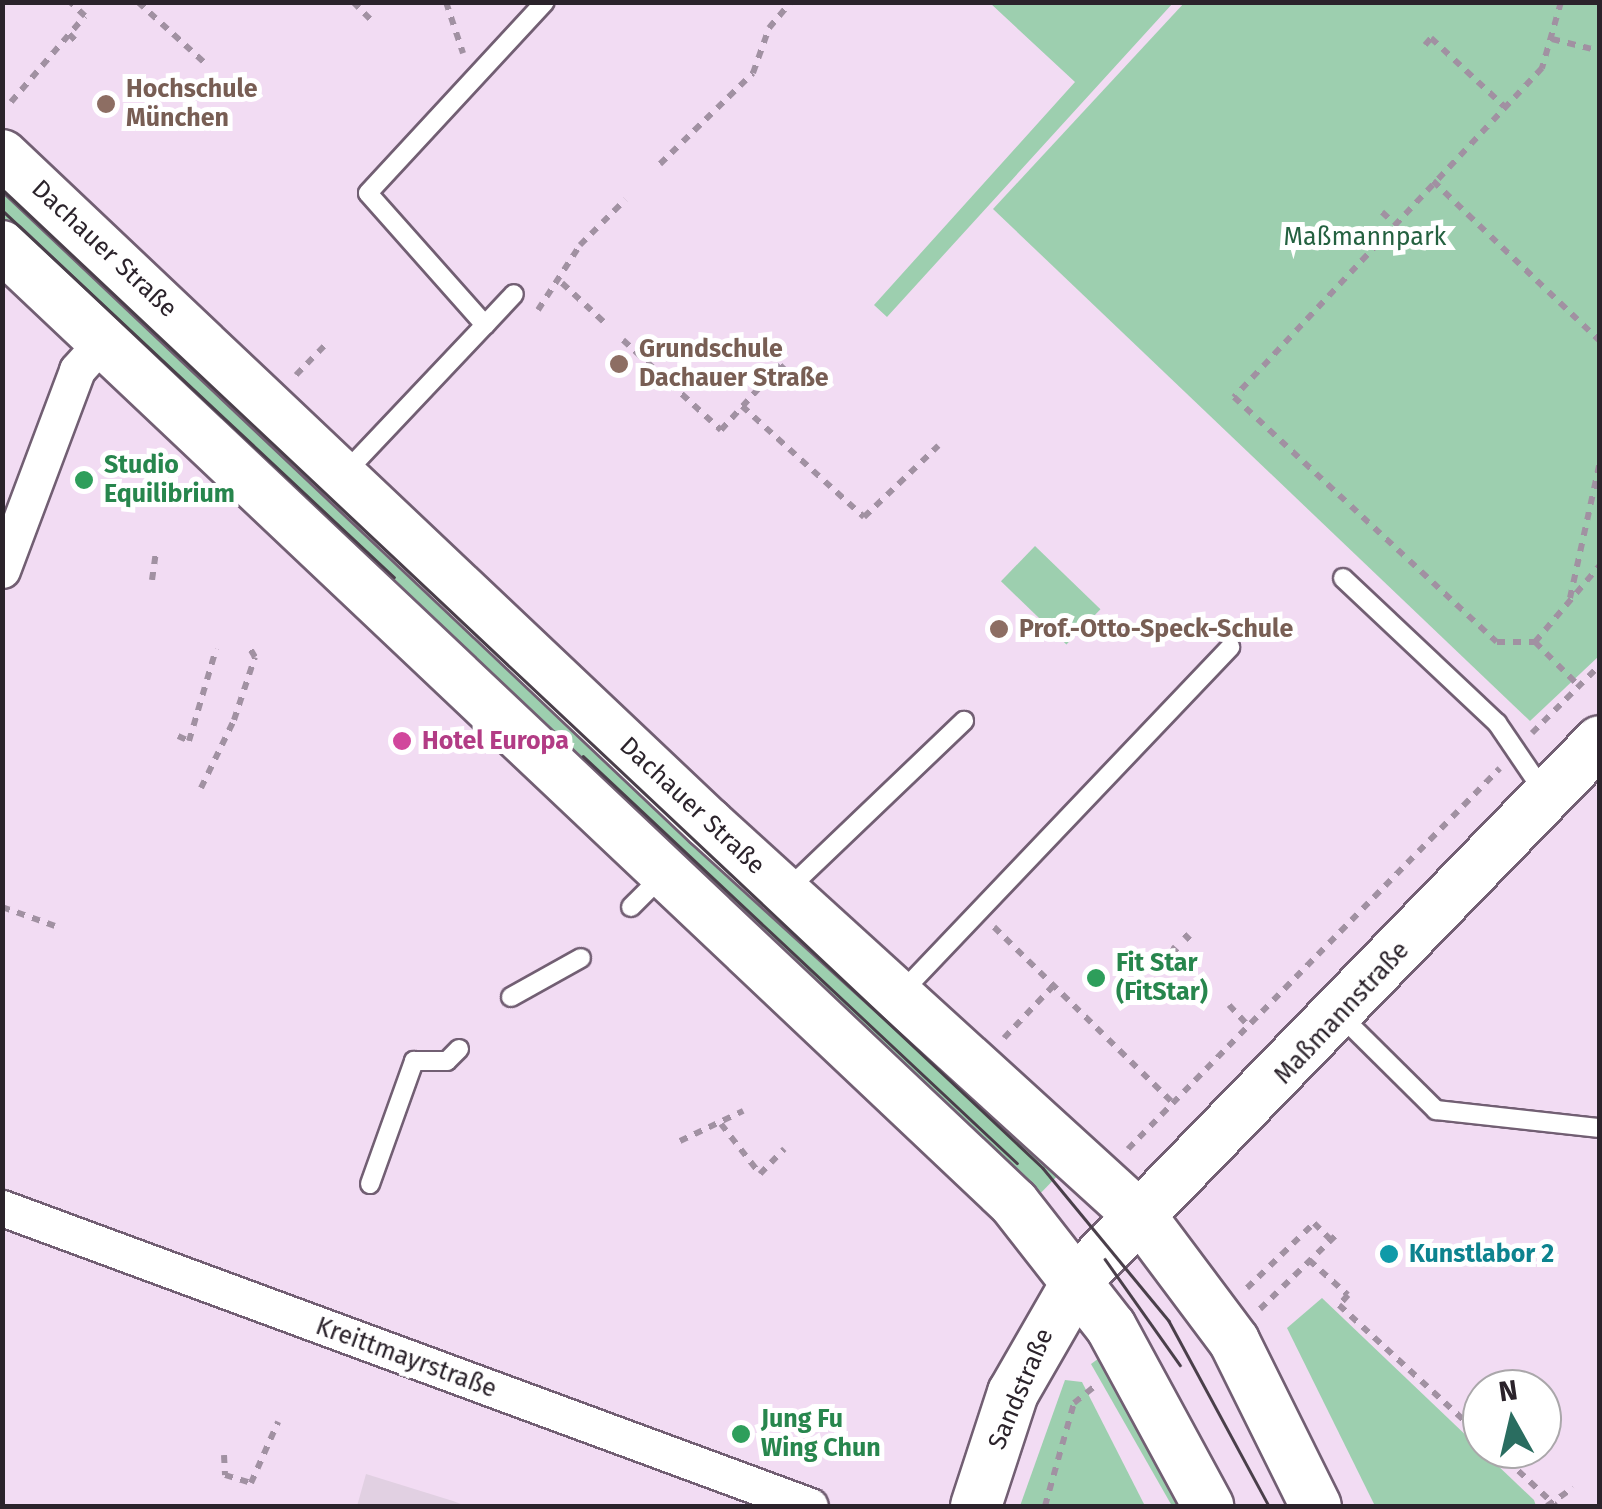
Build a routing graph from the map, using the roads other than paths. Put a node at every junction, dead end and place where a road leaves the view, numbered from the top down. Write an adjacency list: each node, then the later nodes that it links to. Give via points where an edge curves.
1 (545, 2): 5 (lane, via 368,193)
2 (2, 155): 7 (main road, Dachauer Straße)
3 (2, 246): 6 (main road)
4 (514, 294): 5 (lane)
5 (484, 325): 7 (lane)
6 (104, 340): 8 (street, via 76,370); 14 (main road)
7 (343, 476): 15 (main road, Dachauer Straße)
8 (2, 570)
9 (1343, 578): 13 (lane, via 1516,750)
10 (1230, 647): 18 (lane)
11 (964, 721): 15 (lane)
12 (1600, 741): 13 (main road, Maßmannstraße)
13 (1546, 795): 20 (main road, Maßmannstraße)
14 (667, 871): 16 (lane); 26 (main road, via 892,1080)
15 (785, 892): 18 (main road, Dachauer Straße)
16 (631, 907)
17 (581, 958): 19 (lane)
18 (900, 994): 25 (main road, Dachauer Straße)
19 (511, 998)
20 (1341, 1016): 22 (lane, via 1436,1110); 25 (main road, Maßmannstraße)
21 (459, 1049): 23 (lane, via 446,1061 414,1061)
22 (1600, 1128)
23 (370, 1184)
24 (2, 1208): 27 (street, Kreittmayrstraße)
25 (1142, 1218): 26 (main road, Maßmannstraße); 30 (main road, Dachauer Straße, via 1234,1341)
26 (1078, 1278): 28 (main road, Sandstraße, via 1013,1393); 29 (main road)
27 (810, 1506)
28 (976, 1506)
29 (1208, 1506)
30 (1316, 1506)

